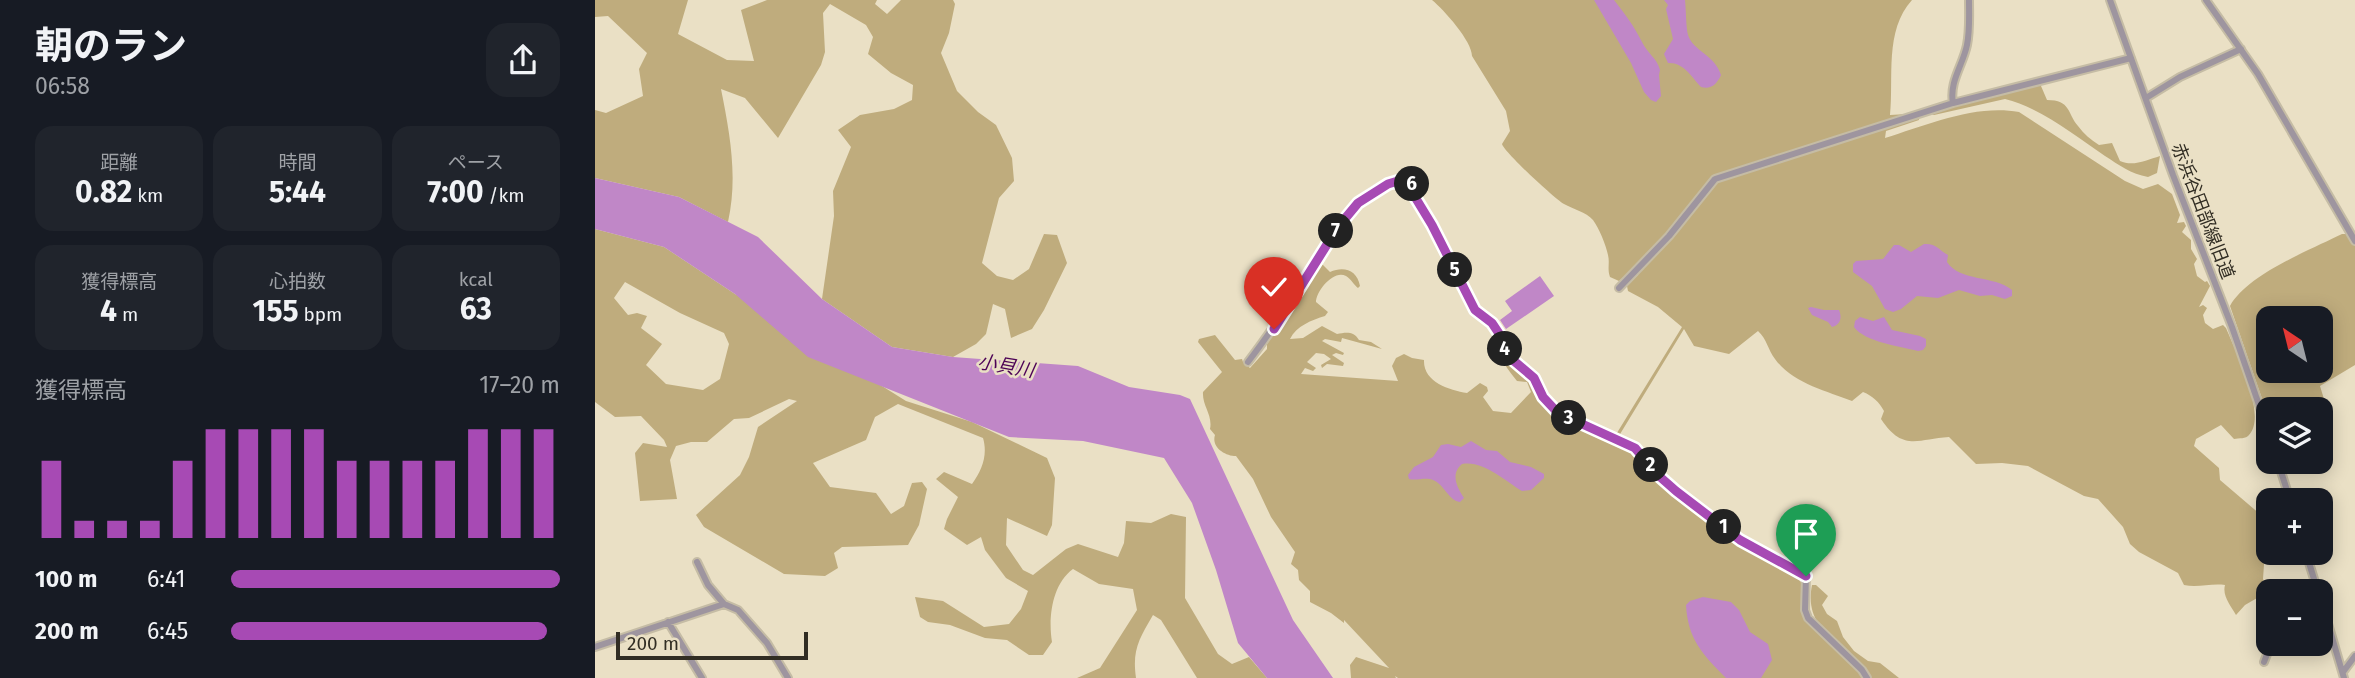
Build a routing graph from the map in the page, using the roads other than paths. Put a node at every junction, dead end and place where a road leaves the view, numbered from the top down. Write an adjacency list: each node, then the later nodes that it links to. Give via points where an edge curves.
1 (1969, 0): 7 (street, via 1967,47 1955,77)
2 (2111, 0): 5 (street, 赤浜谷田部線旧道)
3 (2206, 0): 4 (street)
4 (2241, 50): 6 (street); 8 (street)
5 (2131, 58): 6 (street, 赤浜谷田部線旧道); 7 (street)
6 (2146, 98): 11 (street, 赤浜谷田部線旧道)
7 (1953, 103): 9 (street, via 1715,179)
8 (2355, 241)
9 (1619, 288)
10 (1248, 362): 23 (street, via 1358,203 1388,184 1401,180 1412,184 1475,310 1492,323 1505,350 1534,378 1550,406 1635,448 1676,491 1740,540 1806,576 1808,618)
11 (2256, 397)
12 (697, 562): 13 (street)
13 (724, 604): 14 (street); 22 (street, via 738,610 752,625)
14 (668, 622): 16 (street); 21 (street)
15 (2333, 642): 20 (street)
16 (595, 647)
17 (2267, 656): 19 (street)
18 (2355, 656): 20 (street)
19 (2265, 662)
20 (2344, 675)
21 (702, 678)
22 (788, 678)
23 (1867, 678)

